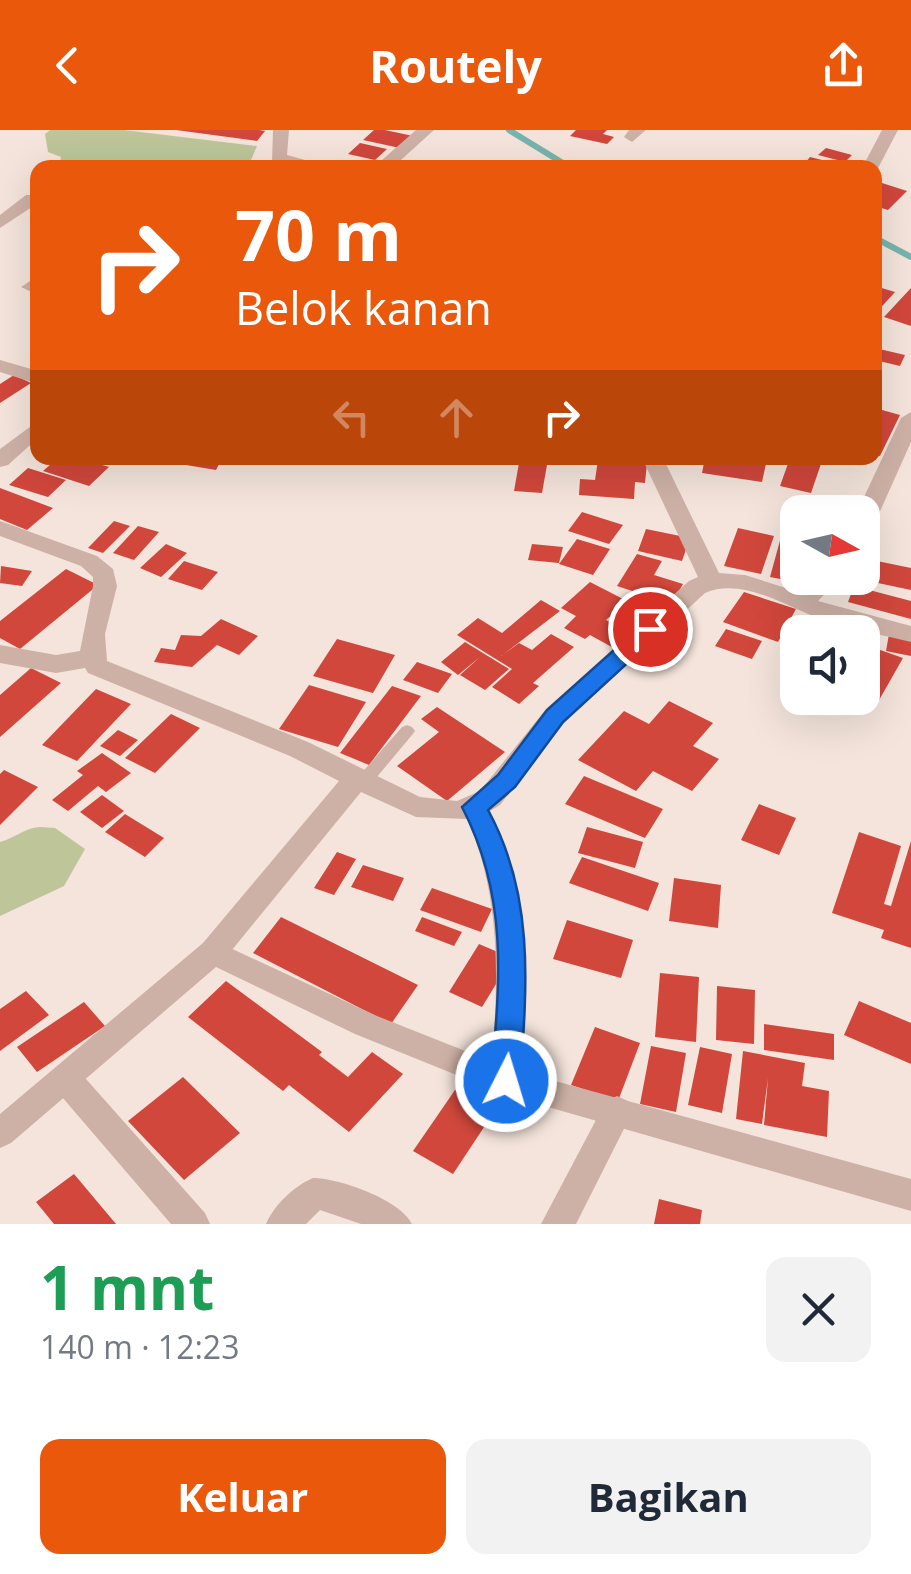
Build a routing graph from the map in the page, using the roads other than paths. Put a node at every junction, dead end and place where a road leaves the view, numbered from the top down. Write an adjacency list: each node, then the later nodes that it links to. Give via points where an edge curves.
1 (281, 130): 4 (street, via 278,158)
2 (426, 130): 5 (street)
3 (890, 130): 6 (street)
4 (288, 160)
5 (390, 160)
6 (874, 160)
7 (30, 200): 8 (street)
8 (0, 223)
9 (0, 366): 10 (street)
10 (30, 375)
11 (911, 418): 13 (street)
12 (30, 434): 14 (street)
13 (894, 459): 16 (street)
14 (0, 460)
15 (655, 465): 18 (street)
16 (877, 495)
17 (0, 528): 23 (street, via 90,561 105,574)
18 (711, 579): 20 (street); 26 (street, via 555,716 506,781)
19 (810, 595): 20 (street)
20 (802, 602): 21 (street)
21 (911, 634)
22 (0, 654): 23 (street, via 56,664)
23 (92, 658): 25 (street, via 116,676)
24 (407, 730): 25 (lane)
25 (362, 778): 26 (street, via 416,807); 27 (street)
26 (475, 807): 29 (street, via 502,878 515,970)
27 (213, 952): 28 (street); 29 (street, via 366,1026)
28 (67, 1080): 31 (street); 33 (street)
29 (506, 1081): 30 (street)
30 (616, 1111): 32 (street); 36 (street)
31 (0, 1133)
32 (911, 1195)
33 (193, 1224)
34 (283, 1224): 35 (street, via 313,1194 328,1194)
35 (395, 1224)
36 (558, 1224)

